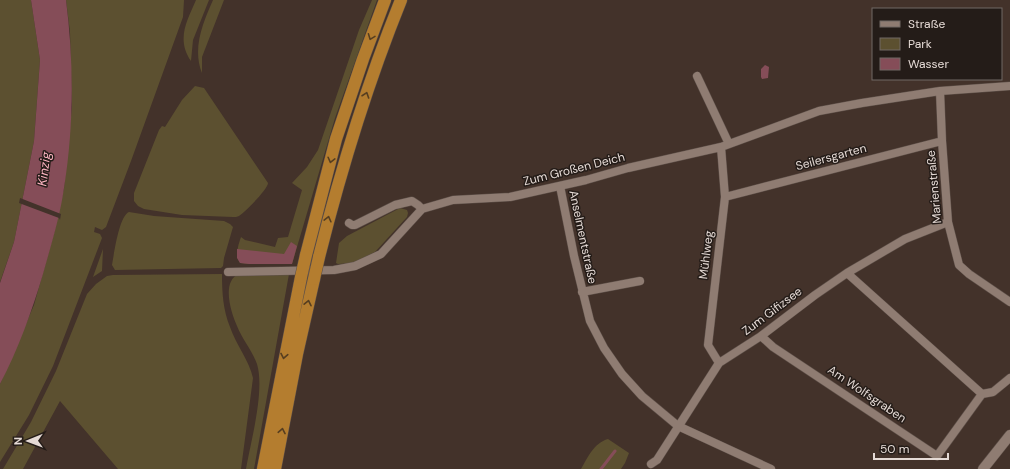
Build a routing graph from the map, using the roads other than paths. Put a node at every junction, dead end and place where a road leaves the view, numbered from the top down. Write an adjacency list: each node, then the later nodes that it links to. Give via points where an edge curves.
1 (385, 0): 25 (highway, one-way to 25, bridge, via 336,139 301,277)
2 (401, 0): 26 (highway, one-way to 2, bridge, via 297,354 336,188 355,126)
3 (697, 76): 7 (street)
4 (1010, 86): 5 (street, Zum Großen Deich)
5 (940, 92): 6 (street, Marienstraße); 7 (street, Zum Großen Deich, via 819,111)
6 (942, 141): 9 (street, Seilersgarten); 11 (street, Marienstraße)
7 (725, 145): 8 (street, Zum Großen Deich); 9 (street, Mühlweg)
8 (560, 186): 10 (street, Zum Großen Deich, via 510,197 454,200); 16 (street, Anselmentstraße)
9 (725, 197): 19 (street, Mühlweg, via 708,345)
10 (422, 209): 12 (street, via 412,201 395,205 355,225); 13 (street, via 381,254 355,266 334,270)
11 (948, 222): 14 (street, Zum Gifizsee, via 905,238); 17 (street, Marienstraße, via 960,265)
12 (349, 224)
13 (228, 272)
14 (847, 274): 18 (street, Zum Gifizsee); 21 (street)
15 (640, 281): 16 (street, Anselmentstraße)
16 (582, 292): 22 (street, Anselmentstraße, via 590,321 622,374 642,396)
17 (1010, 302)
18 (761, 336): 19 (street, Zum Gifizsee); 21 (street, Am Wolfsgraben, via 773,347 937,456)
19 (719, 363): 22 (street, Zum Gifizsee)
20 (1010, 378): 21 (street, via 993,392)
21 (982, 394)
22 (678, 426): 24 (street, Zum Gifizsee, via 657,460); 27 (street, Anselmentstraße)
23 (1010, 435): 28 (street)
24 (651, 464)
25 (263, 469)
26 (275, 469)
27 (771, 469)
28 (983, 469)

